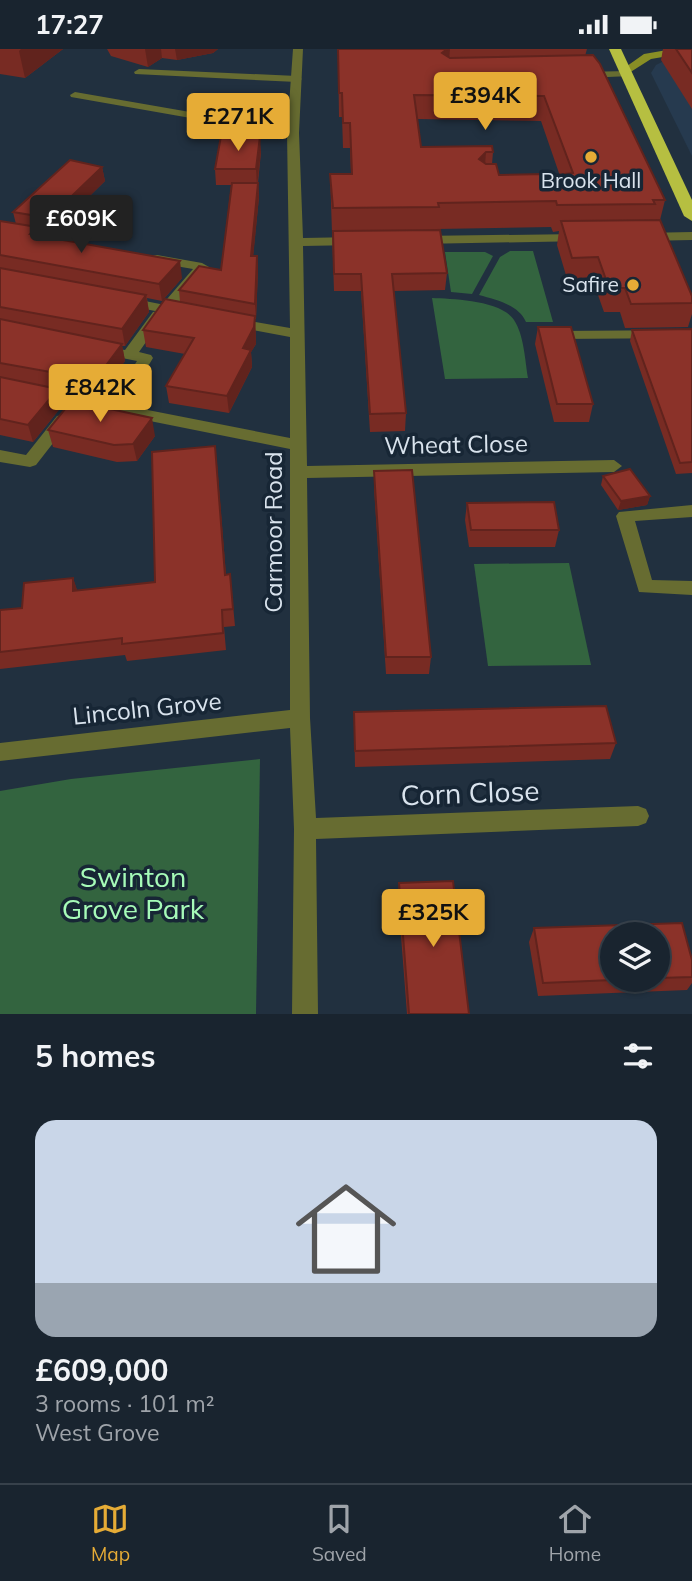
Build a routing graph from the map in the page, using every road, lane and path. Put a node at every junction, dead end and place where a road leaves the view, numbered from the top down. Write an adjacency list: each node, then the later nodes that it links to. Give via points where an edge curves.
1 (298, 49): 7 (street, Carmoor Road)
2 (615, 49): 5 (highway)
3 (692, 49): 5 (street, via 648,57)
4 (139, 72): 7 (street)
5 (626, 72): 6 (street); 10 (highway)
6 (571, 75)
7 (297, 79): 9 (street, Carmoor Road)
8 (75, 95): 9 (street)
9 (293, 132): 16 (street, Carmoor Road)
10 (692, 216)
11 (692, 236): 12 (street)
12 (634, 237)
13 (592, 238): 15 (street, via 562,233)
14 (375, 241): 16 (street)
15 (401, 241)
16 (297, 242): 22 (street, Carmoor Road)
17 (148, 257): 19 (street, via 202,267)
18 (108, 298): 19 (street)
19 (164, 309): 20 (street); 26 (street)
20 (193, 314)
21 (220, 320): 22 (street)
22 (297, 334): 30 (street, Carmoor Road)
23 (692, 334): 24 (street)
24 (557, 335)
25 (90, 347): 26 (street)
26 (129, 355): 29 (street, via 146,358)
27 (0, 386): 28 (street)
28 (77, 402): 29 (street); 31 (street, via 30,461)
29 (114, 409): 30 (street)
30 (298, 445): 33 (street, Carmoor Road)
31 (0, 456)
32 (614, 466): 33 (street, Wheat Close)
33 (298, 472): 36 (street, Carmoor Road)
34 (692, 511): 35 (street, via 625,516 645,587)
35 (692, 588)
36 (300, 718): 37 (street, Lincoln Grove); 39 (street, Carmoor Road)
37 (0, 752)
38 (638, 816): 39 (street, Corn Close)
39 (305, 829): 40 (street, Carmoor Road)
40 (305, 1014)

